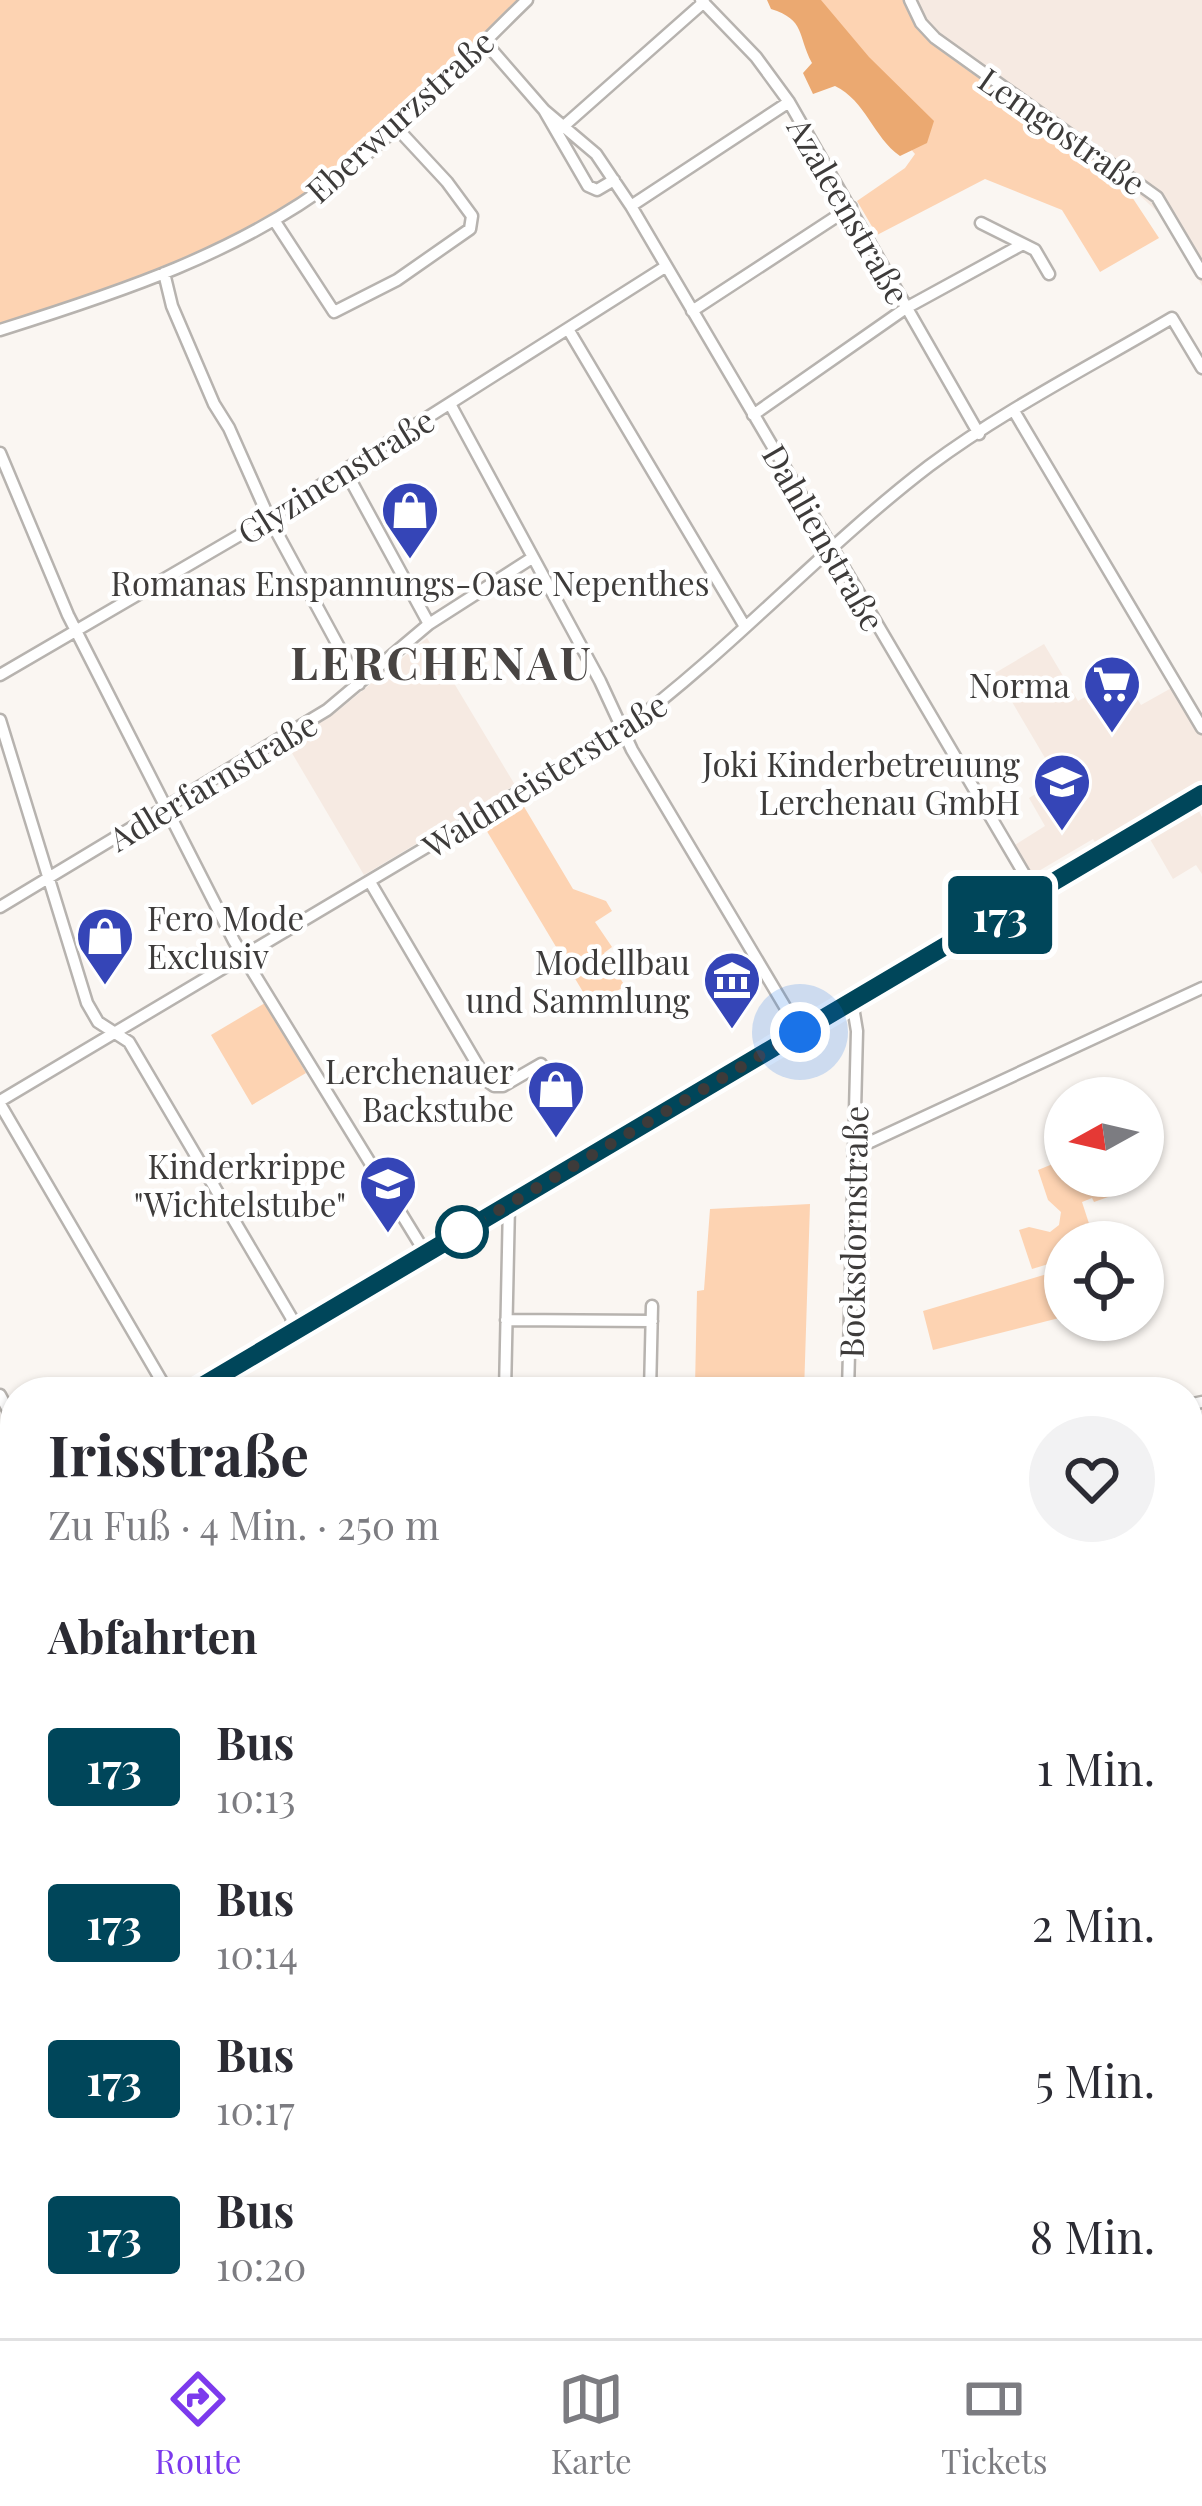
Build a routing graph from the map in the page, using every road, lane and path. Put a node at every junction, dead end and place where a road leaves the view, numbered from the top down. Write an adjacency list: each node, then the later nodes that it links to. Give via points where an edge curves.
1 (527, 0): 4 (street, Eberwurzstraße)
2 (910, 0): 17 (street, Lemgostraße, via 935,38 1157,197)
3 (702, 1): 5 (street, Azaleenstraße); 7 (street)
4 (484, 41): 6 (street, Dahlienstraße); 8 (street, Eberwurzstraße)
5 (789, 102): 10 (street); 11 (street, Azaleenstraße)
6 (544, 110): 7 (street, Dahlienstraße); 9 (street, Dahlienstraße, via 592,190)
7 (566, 125): 9 (street, Dahlienstraße)
8 (395, 126): 12 (street, Eberwurzstraße, via 343,174); 12 (street, via 472,215 470,229 334,312)
9 (614, 180): 10 (street, Dahlienstraße)
10 (631, 206): 15 (street, Dahlienstraße)
11 (851, 207): 19 (street, Azaleenstraße); 20 (street)
12 (274, 220): 16 (street, Eberwurzstraße)
13 (981, 224): 14 (street)
14 (1023, 244): 18 (street); 19 (street)
15 (665, 267): 20 (street, Dahlienstraße); 21 (street, Glyzinenstraße)
16 (164, 273): 22 (street, Eberwurzstraße); 30 (street)
17 (1202, 273)
18 (1049, 274)
19 (906, 308): 26 (street); 27 (street, Azaleenstraße)
20 (692, 311): 26 (street, Dahlienstraße)
21 (568, 329): 24 (street, Glyzinenstraße); 34 (street)
22 (0, 330)
23 (1202, 368): 25 (street, Waldmeisterstraße, via 1172,318)
24 (450, 404): 29 (street, Glyzinenstraße); 32 (street)
25 (1014, 411): 27 (street, Waldmeisterstraße); 39 (street)
26 (753, 415): 31 (street, Dahlienstraße)
27 (979, 434): 31 (street, Waldmeisterstraße)
28 (0, 453): 35 (street)
29 (345, 470): 30 (street, Glyzinenstraße); 33 (street)
30 (268, 518): 35 (street, Glyzinenstraße); 37 (street)
31 (830, 547): 34 (street, Waldmeisterstraße); 45 (street, Dahlienstraße)
32 (532, 558): 33 (street, Adlerfarnstraße); 40 (street)
33 (429, 624): 37 (street, Adlerfarnstraße)
34 (744, 626): 40 (street, Waldmeisterstraße)
35 (78, 631): 36 (street, Glyzinenstraße); 42 (street)
36 (0, 675)
37 (359, 684): 42 (street, Adlerfarnstraße)
38 (0, 720): 43 (street)
39 (1202, 728)
40 (623, 730): 44 (street, Waldmeisterstraße); 51 (street)
41 (1202, 794): 45 (main road)
42 (166, 807): 43 (street, Adlerfarnstraße); 47 (street)
43 (50, 878): 46 (street, Adlerfarnstraße); 50 (street, via 87,1004)
44 (370, 882): 47 (street, Waldmeisterstraße); 52 (street, via 487,1081 502,1086)
45 (1036, 893): 49 (main road)
46 (0, 907)
47 (244, 956): 50 (street, Waldmeisterstraße); 56 (street)
48 (1202, 988): 54 (street)
49 (853, 1001): 51 (main road); 54 (street, Bocksdornstraße)
50 (116, 1032): 53 (street, Waldmeisterstraße); 60 (street, via 129,1042)
51 (800, 1032): 55 (main road)
52 (541, 1064)
53 (0, 1102): 61 (street)
54 (854, 1150): 65 (street, Bocksdornstraße)
55 (509, 1204): 56 (main road); 58 (street)
56 (425, 1254): 60 (main road)
57 (652, 1306): 59 (street)
58 (506, 1320): 59 (street); 63 (street)
59 (652, 1322): 64 (street)
60 (294, 1331): 62 (main road)
61 (159, 1377)
62 (217, 1377)
63 (505, 1377)
64 (650, 1377)
65 (848, 1377)

